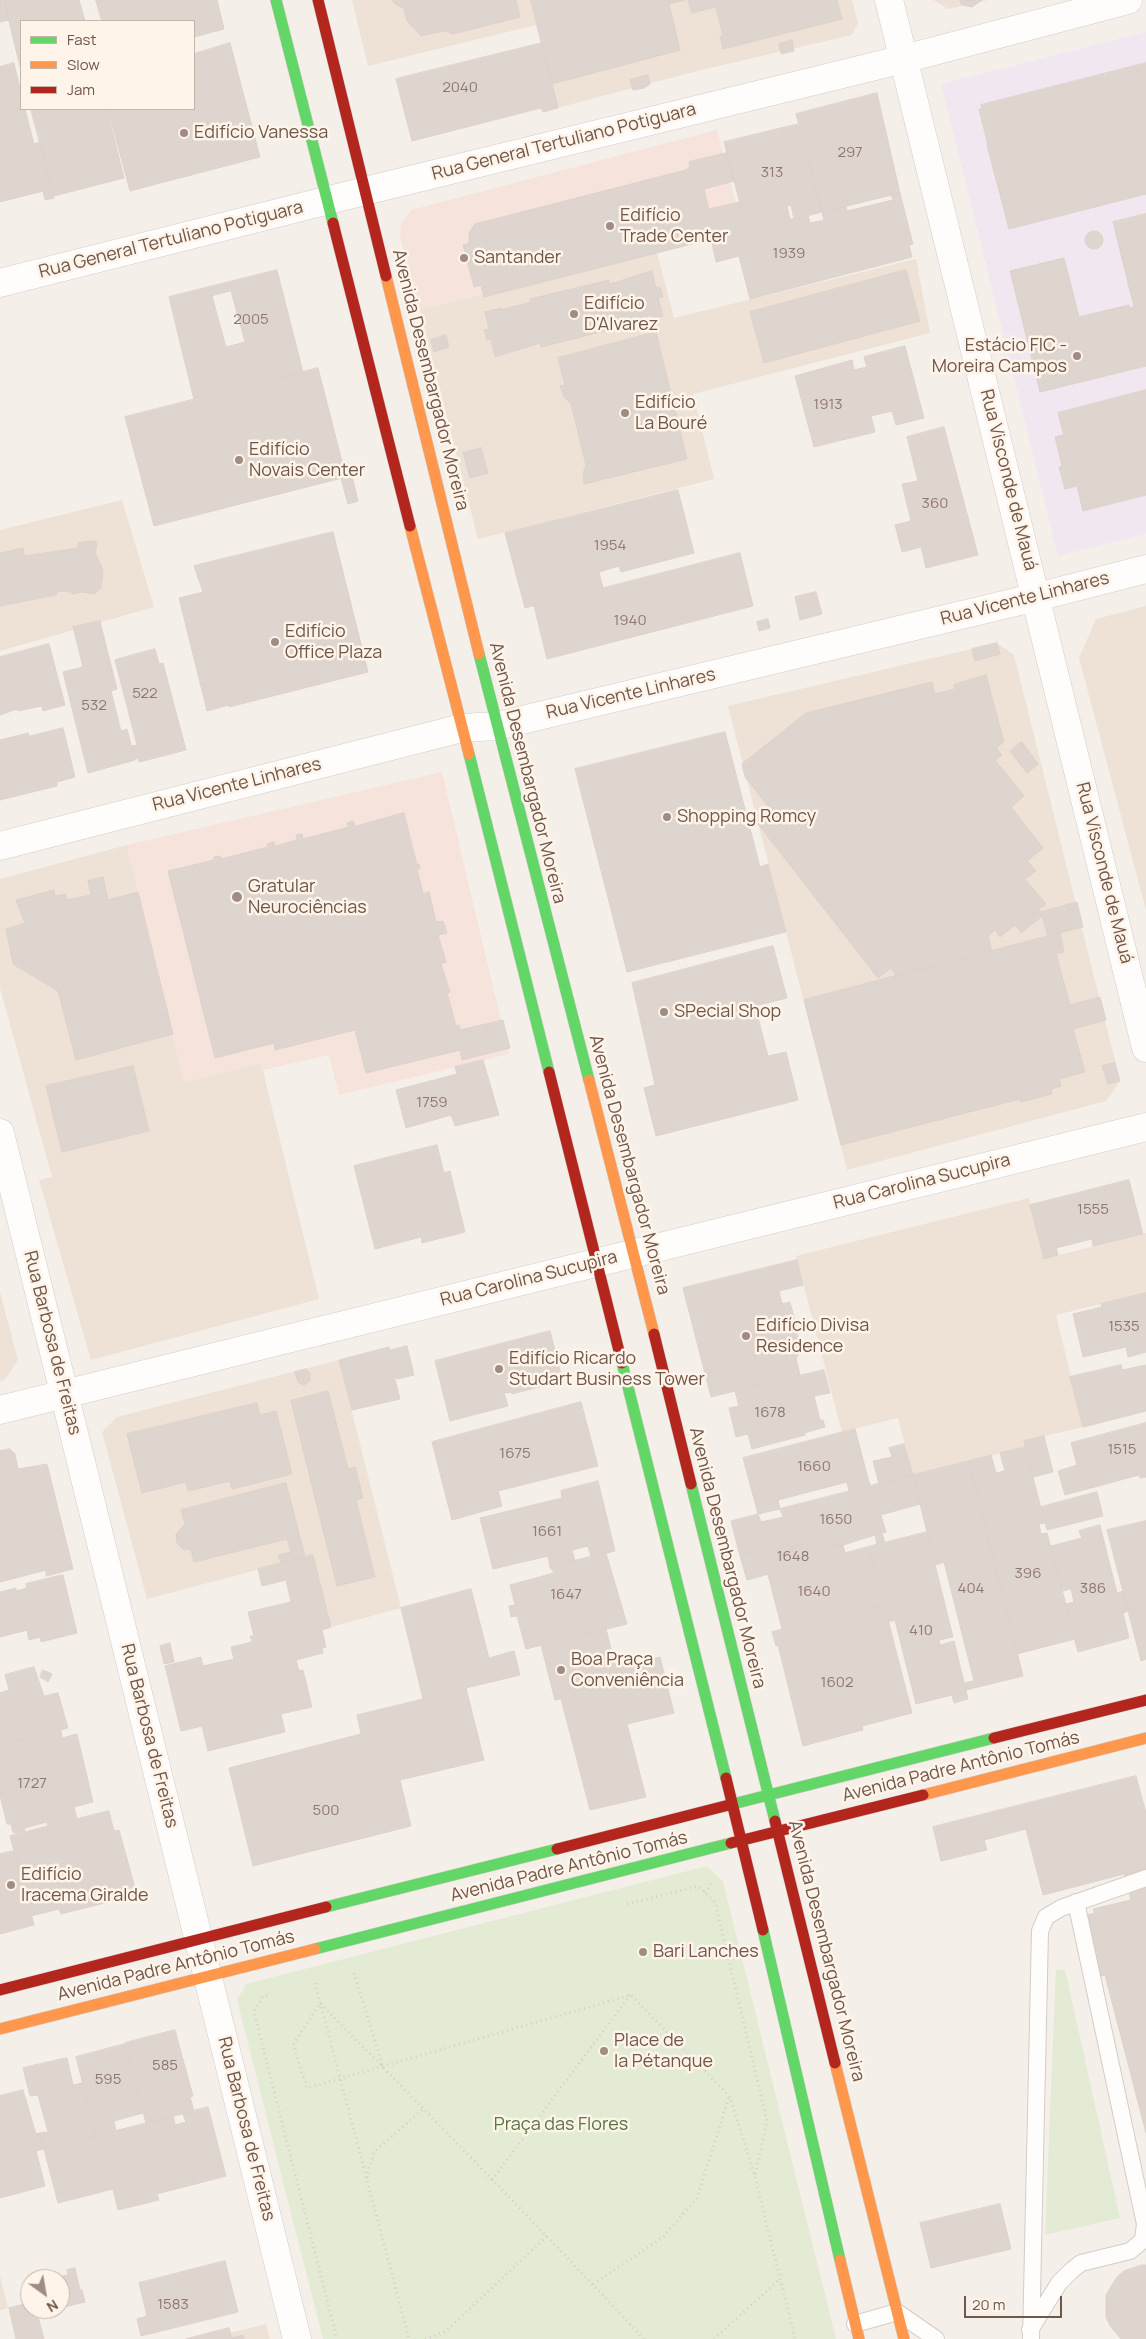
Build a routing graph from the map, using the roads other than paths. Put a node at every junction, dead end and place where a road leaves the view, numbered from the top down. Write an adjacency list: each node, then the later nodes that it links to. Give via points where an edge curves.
1 (276, 0): 7 (main road)
2 (318, 0): 6 (main road, Avenida Desembargador Moreira)
3 (889, 0): 5 (street, Rua Visconde de Mauá)
4 (1128, 0): 5 (street, Rua General Tertuliano Potiguara)
5 (904, 59): 6 (street, Rua General Tertuliano Potiguara); 10 (street, Rua Visconde de Mauá)
6 (365, 190): 7 (street, Rua General Tertuliano Potiguara); 11 (main road, Avenida Desembargador Moreira)
7 (326, 200): 8 (street, Rua General Tertuliano Potiguara); 12 (main road)
8 (0, 283)
9 (1146, 569): 10 (street, Rua Vicente Linhares)
10 (1037, 597): 11 (street, Rua Vicente Linhares); 14 (street, Rua Visconde de Mauá)
11 (497, 726): 12 (street, Rua Vicente Linhares); 17 (main road, Avenida Desembargador Moreira)
12 (462, 728): 13 (street, Rua Vicente Linhares); 18 (main road)
13 (0, 846)
14 (1146, 1048)
15 (1146, 1127): 17 (street, Rua Carolina Sucupira)
16 (0, 1133): 19 (street, Rua Barbosa de Freitas)
17 (634, 1253): 18 (street, Rua Carolina Sucupira); 23 (main road, Avenida Desembargador Moreira)
18 (597, 1262): 19 (street, Rua Carolina Sucupira); 24 (main road)
19 (64, 1394): 20 (street, Rua Carolina Sucupira); 29 (street, Rua Barbosa de Freitas)
20 (0, 1410)
21 (1146, 1700): 23 (main road, Avenida Padre Antônio Tomás)
22 (1146, 1740): 25 (main road, Avenida Padre Antônio Tomás)
23 (768, 1797): 24 (main road, Avenida Padre Antônio Tomás); 25 (main road, Avenida Desembargador Moreira)
24 (733, 1806): 26 (main road); 29 (main road, Avenida Padre Antônio Tomás)
25 (778, 1832): 26 (main road, Avenida Padre Antônio Tomás); 33 (main road, Avenida Desembargador Moreira)
26 (742, 1841): 30 (main road, Avenida Padre Antônio Tomás); 34 (main road)
27 (1146, 1878): 28 (lane)
28 (1076, 1902): 35 (lane, via 1046,1918 1039,1939); 35 (lane, via 1145,2224 1143,2240 1130,2251 1082,2263 1071,2271 1059,2283)
29 (199, 1939): 30 (street, Rua Barbosa de Freitas); 31 (main road, Avenida Padre Antônio Tomás)
30 (208, 1976): 32 (main road, Avenida Padre Antônio Tomás); 36 (street, Rua Barbosa de Freitas)
31 (0, 1990)
32 (0, 2029)
33 (897, 2312): 34 (lane); 37 (main road, Avenida Desembargador Moreira); 38 (lane)
34 (857, 2331)
35 (1030, 2335)
36 (297, 2339)
37 (904, 2339)
38 (936, 2339)

